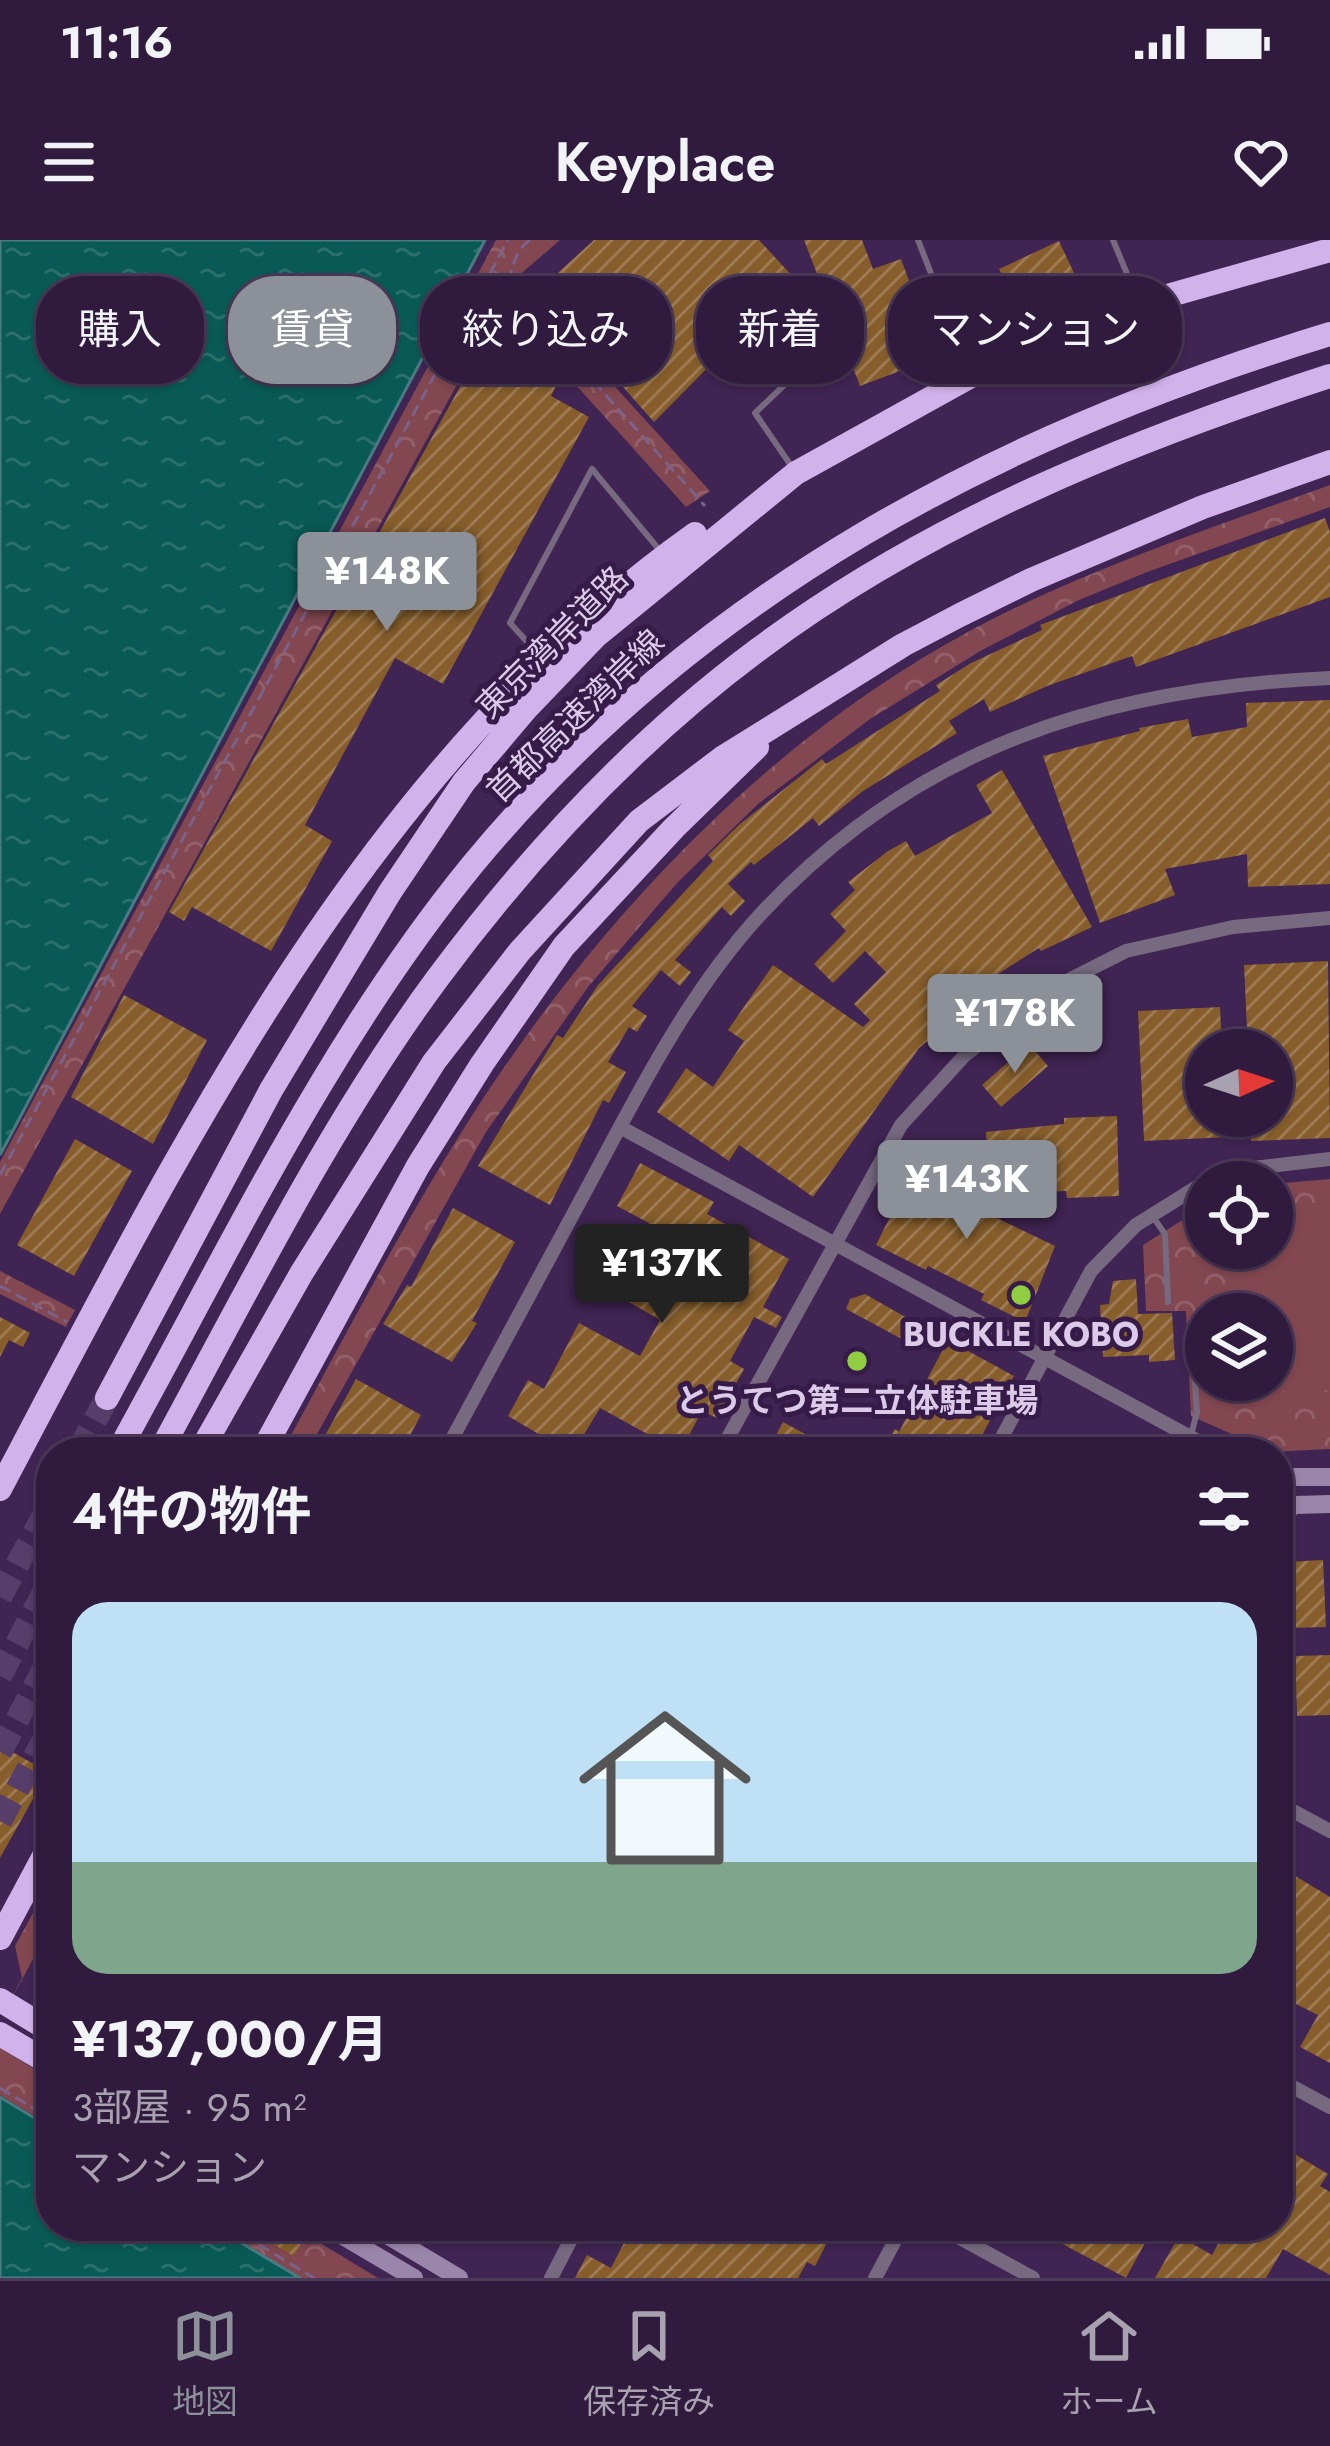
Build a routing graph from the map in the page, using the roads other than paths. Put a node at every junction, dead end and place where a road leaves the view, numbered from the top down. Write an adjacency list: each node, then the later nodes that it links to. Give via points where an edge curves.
1 (918, 240): 4 (lane)
2 (1113, 240): 5 (lane)
3 (1330, 250): 6 (highway, 東京湾岸道路)
4 (932, 276)
5 (1128, 276)
6 (1182, 292)
7 (1330, 334): 26 (highway, 首都高速湾岸線, via 1104,411 982,467 737,614 616,713 473,865 407,954 319,1089)
8 (1330, 376): 27 (highway, 首都高速湾岸線, via 1116,452 996,506 761,647 643,745 574,814 436,981 301,1196)
9 (785, 384): 12 (lane, via 755,413)
10 (957, 384): 12 (highway, 東京湾岸道路)
11 (1330, 462): 16 (highway, via 1030,580 903,645)
12 (795, 474): 13 (highway, via 774,479); 24 (highway, 東京湾岸道路, via 596,636 464,782 316,1009)
13 (664, 555): 14 (highway); 14 (lane, via 592,469 510,623)
14 (543, 659): 37 (highway, via 430,779 288,976 200,1120)
15 (1330, 678): 18 (street, via 1127,701 997,745 898,797 756,919 703,989)
16 (780, 724): 28 (highway, via 638,821 520,951 434,1063); 29 (highway, via 564,946 418,1166)
17 (1330, 919): 21 (street, via 1233,927 1126,951 1047,991 964,1056 901,1125)
18 (620, 1127): 21 (street); 30 (street)
19 (1330, 1159): 20 (street, via 1245,1169)
20 (1151, 1214): 22 (lane, via 1166,1234); 23 (street, via 1091,1271)
21 (834, 1242): 23 (street); 31 (street)
22 (1168, 1302)
23 (1047, 1357): 32 (street); 33 (street)
24 (107, 1398)
25 (1196, 1401): 34 (lane)
26 (126, 1437)
27 (168, 1437)
28 (208, 1437)
29 (270, 1437)
30 (454, 1437)
31 (728, 1437)
32 (1002, 1437)
33 (1188, 1437)
34 (1190, 1437)
35 (1330, 1478): 36 (street)
36 (1293, 1481)
37 (0, 1489)
38 (1293, 1502): 40 (street)
39 (1330, 1504): 40 (street)
40 (1295, 1505): 41 (street)
41 (1293, 1508)
42 (1293, 1811): 43 (street)
43 (1330, 1831)
44 (36, 1871): 45 (highway)
45 (0, 1937)
46 (0, 2000): 47 (highway)
47 (36, 2022)
48 (0, 2034): 49 (highway)
49 (36, 2055)
50 (1293, 2087): 51 (street)
51 (1330, 2107)
52 (351, 2241): 57 (street)
53 (397, 2241): 58 (street)
54 (570, 2241): 59 (street)
55 (895, 2241): 60 (street)
56 (966, 2241): 61 (street)
57 (414, 2278)
58 (459, 2278)
59 (551, 2278)
60 (875, 2278)
61 (1034, 2278)

